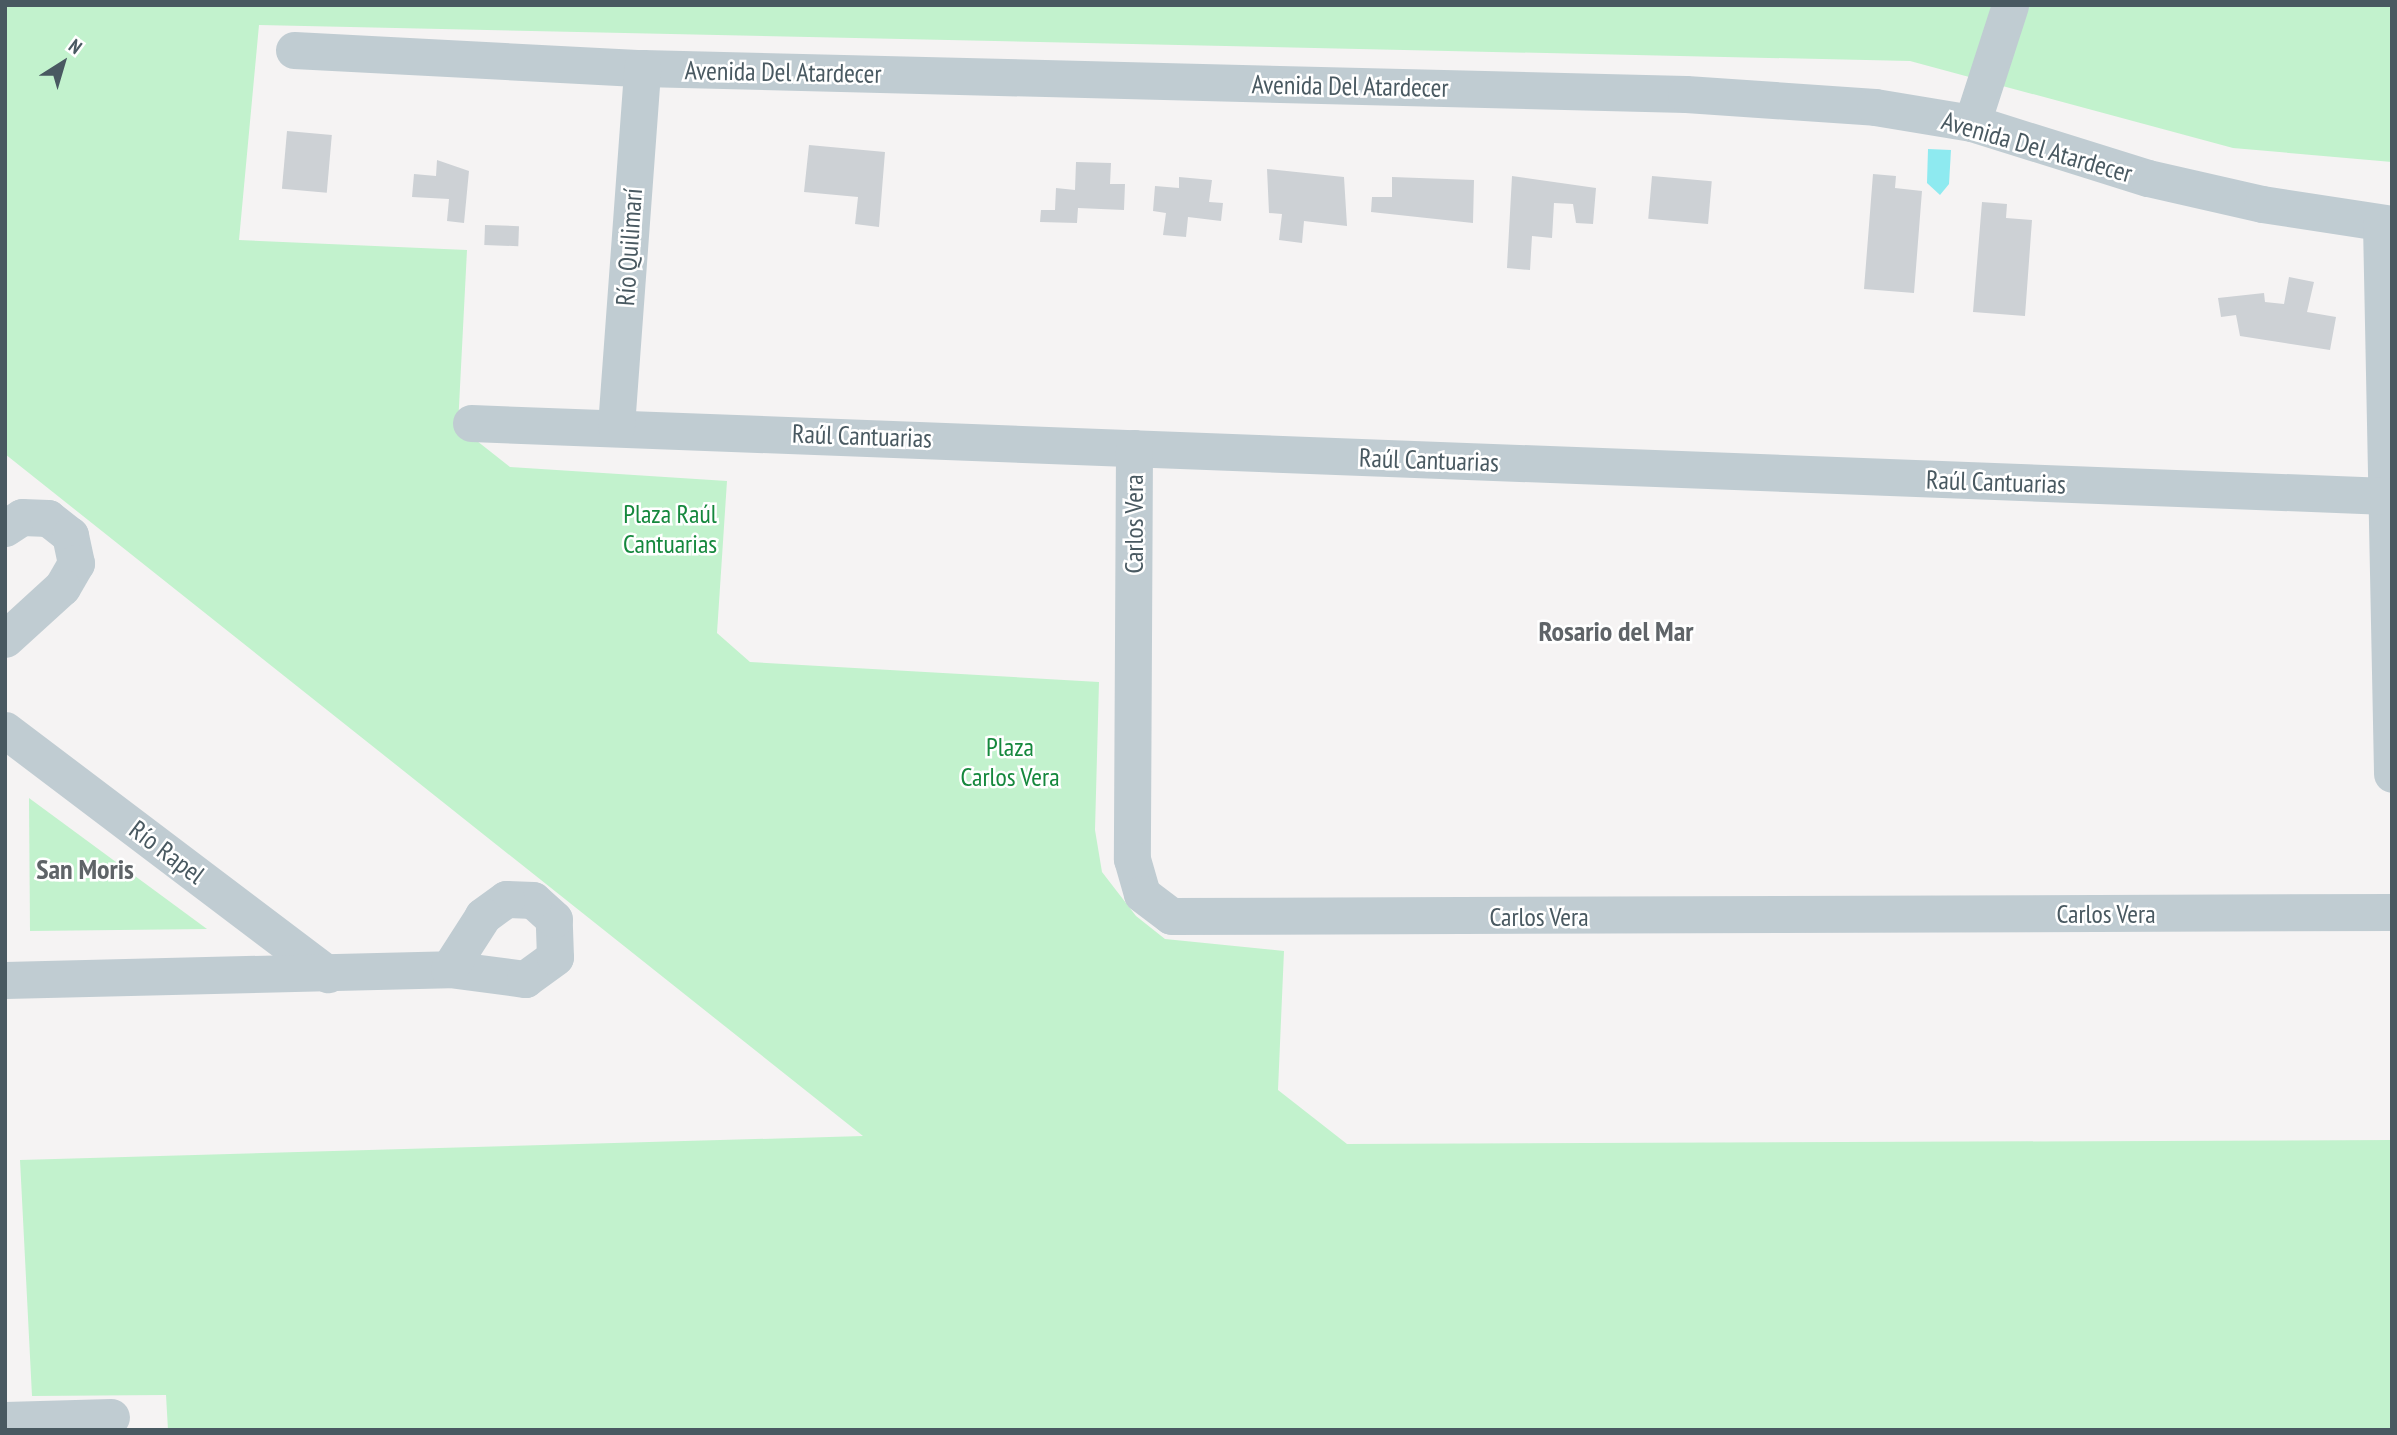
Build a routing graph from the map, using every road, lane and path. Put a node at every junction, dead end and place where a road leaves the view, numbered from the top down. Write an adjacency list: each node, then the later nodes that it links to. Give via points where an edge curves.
1 (2010, 5): 4 (street)
2 (294, 50): 3 (street, Avenida Del Atardecer)
3 (642, 68): 4 (street, Avenida Del Atardecer, via 1686,94 1875,107); 7 (street, Río Quilimarí)
4 (1972, 123): 5 (street, Avenida Del Atardecer, via 2148,178)
5 (2386, 224): 9 (street)
6 (471, 423): 7 (street, Raúl Cantuarias)
7 (616, 426): 8 (street, Raúl Cantuarias)
8 (1135, 448): 9 (street, Raúl Cantuarias); 14 (street, Carlos Vera, via 1132,859 1142,894 1171,916)
9 (2386, 496): 13 (street)
10 (5, 528): 11 (street, via 22,517 48,517 70,535 76,563 62,587)
11 (5, 639)
12 (5, 730): 16 (street, Río Rapel)
13 (2392, 774)
14 (2392, 912)
15 (449, 969): 16 (street)
16 (328, 974): 17 (street)
17 (5, 979)
18 (111, 1417): 19 (street)
19 (5, 1420)

